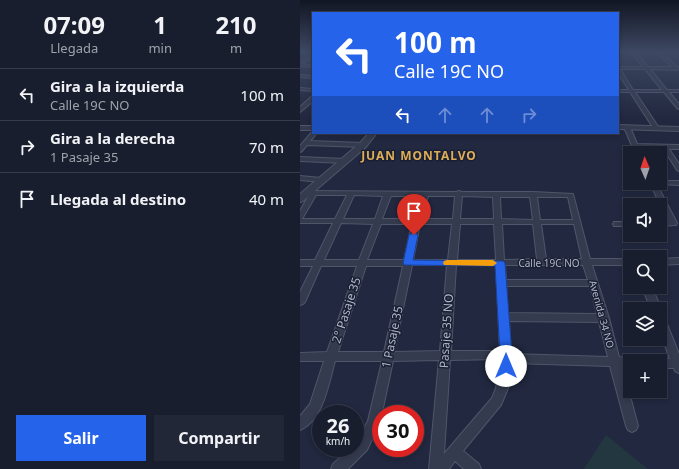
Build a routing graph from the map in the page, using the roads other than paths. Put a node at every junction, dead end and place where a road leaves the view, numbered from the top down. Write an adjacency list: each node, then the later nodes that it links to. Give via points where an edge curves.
1 (621, 74): 7 (street)
2 (652, 74): 8 (street)
3 (300, 76): 4 (street)
4 (312, 77)
5 (300, 89): 6 (street)
6 (312, 90)
7 (632, 90): 8 (street); 9 (street); 18 (street)
8 (666, 90): 10 (street); 12 (street)
9 (619, 91)
10 (679, 91)
11 (312, 99): 13 (street)
12 (679, 107)
13 (300, 110)
14 (619, 123): 18 (street)
15 (300, 124): 16 (street)
16 (312, 124)
17 (679, 124): 18 (street)
18 (655, 126): 20 (street); 23 (street)
19 (619, 127): 20 (street)
20 (627, 127): 28 (street)
21 (300, 128): 22 (street)
22 (312, 128)
23 (679, 128)
24 (313, 134): 26 (street)
25 (372, 134): 27 (street)
26 (306, 143): 27 (street); 31 (street)
27 (363, 145): 34 (street)
28 (635, 146)
29 (667, 146): 30 (street)
30 (679, 147)
31 (300, 150)
32 (667, 151): 35 (street)
33 (300, 158): 34 (street)
34 (344, 161): 37 (street)
35 (679, 169)
36 (300, 178): 37 (street)
37 (321, 180): 46 (street)
38 (667, 183): 39 (street)
39 (679, 183)
40 (388, 193): 41 (street); 43 (street); 54 (street, 2° Pasaje 35)
41 (425, 193): 42 (street); 49 (street, 1 Pasaje 35)
42 (459, 193): 44 (street); 50 (street, Pasaje 35 NO)
43 (351, 194): 46 (street); 53 (street)
44 (496, 194): 45 (street); 51 (street)
45 (533, 194): 55 (street); 56 (street, Avenida 34 NO, via 571,196)
46 (307, 195): 48 (street)
47 (667, 211): 57 (street, via 673,223)
48 (300, 217)
49 (417, 220): 50 (street); 54 (street); 66 (street, 1 Pasaje 35)
50 (457, 220): 51 (street); 67 (street, Pasaje 35 NO)
51 (497, 220): 55 (street); 68 (street)
52 (300, 221): 53 (street)
53 (338, 221): 54 (street); 64 (street)
54 (377, 221): 65 (street, 2° Pasaje 35)
55 (537, 221): 56 (street); 69 (street)
56 (577, 222): 70 (street, Avenida 34 NO)
57 (667, 223)
58 (617, 224): 59 (street)
59 (623, 224)
60 (679, 261): 62 (street)
61 (623, 262): 70 (street, Calle 19C NO)
62 (667, 262)
63 (300, 263): 64 (street, Calle 19C NO)
64 (317, 263): 65 (street, Calle 19C NO); 73 (street)
65 (362, 263): 66 (street, Calle 19C NO); 79 (street, 2° Pasaje 35)
66 (408, 263): 67 (street, Calle 19C NO); 78 (street, 1 Pasaje 35)
67 (452, 263): 68 (street, Calle 19C NO); 77 (street, Pasaje 35 NO)
68 (500, 263): 69 (street, Calle 19C NO); 71 (street)
69 (542, 263): 70 (street, Calle 19C NO)
70 (587, 263): 72 (street, Avenida 34 NO)
71 (502, 282): 72 (street); 74 (street)
72 (594, 283): 75 (street, Avenida 34 NO)
73 (300, 302)
74 (504, 317): 75 (street); 81 (street)
75 (604, 318): 82 (street, Avenida 34 NO)
76 (667, 337): 85 (street)
77 (444, 354): 78 (street); 81 (street); 90 (street, Pasaje 35 NO)
78 (388, 355): 79 (street); 89 (street, 1 Pasaje 35, via 374,422 355,454)
79 (331, 356): 80 (street); 86 (street, 2° Pasaje 35, via 314,407)
80 (300, 357)
81 (506, 357): 82 (street); 88 (street, via 502,388 497,401)
82 (615, 362): 83 (street); 87 (street, Avenida 34 NO)
83 (623, 362)
84 (667, 364): 85 (street)
85 (678, 365)
86 (303, 419)
87 (632, 426)
88 (455, 453): 91 (street); 92 (street)
89 (338, 469)
90 (436, 469)
91 (440, 469)
92 (474, 469)

